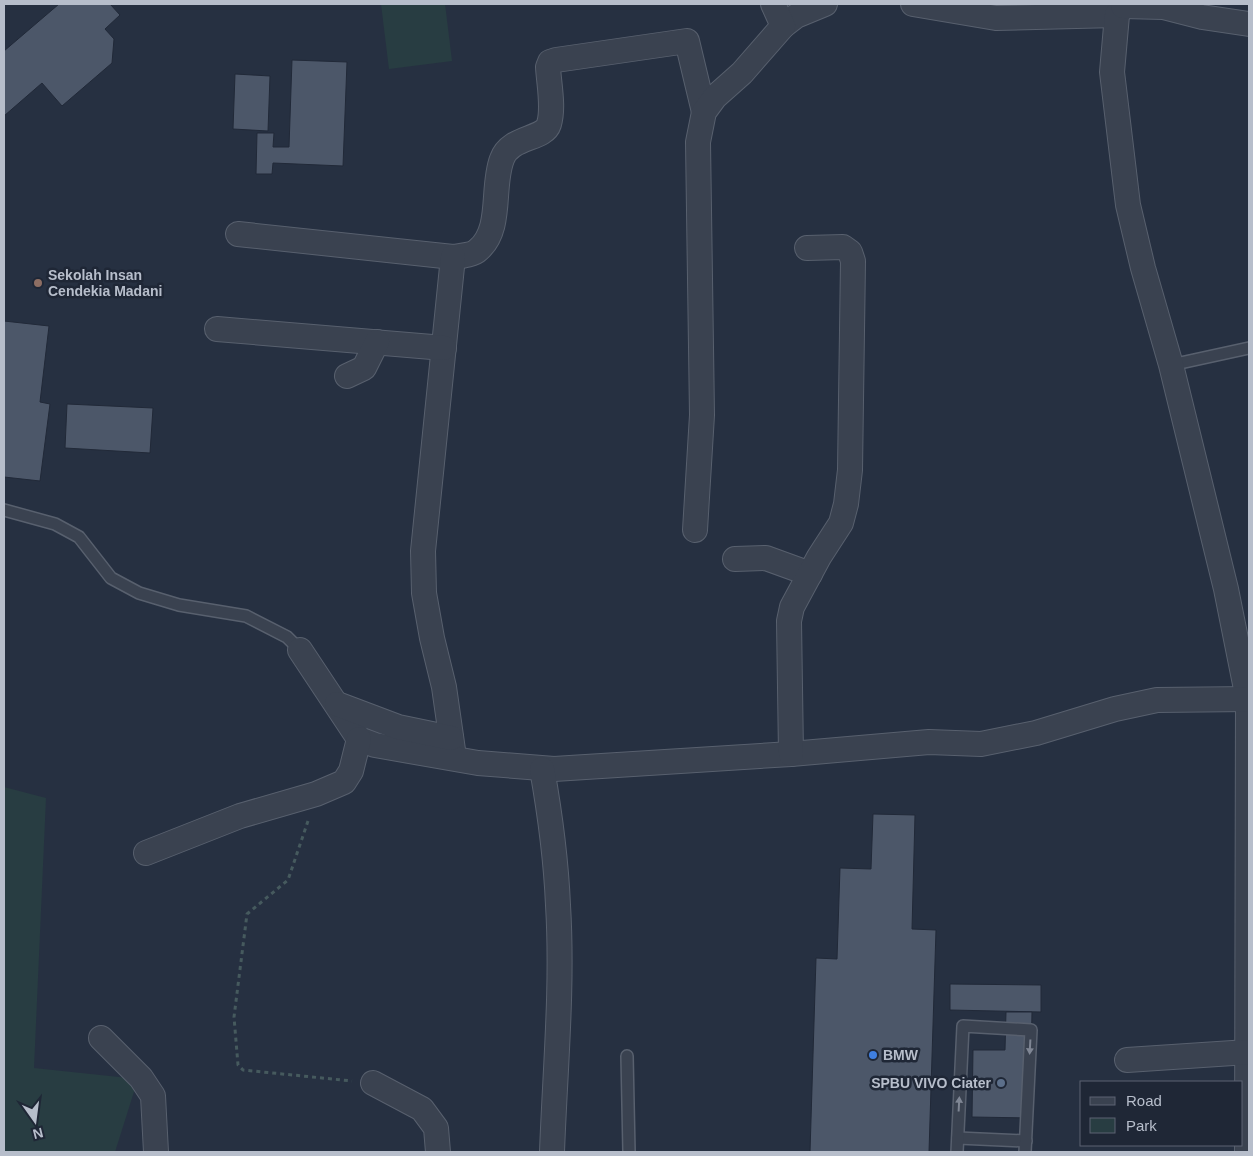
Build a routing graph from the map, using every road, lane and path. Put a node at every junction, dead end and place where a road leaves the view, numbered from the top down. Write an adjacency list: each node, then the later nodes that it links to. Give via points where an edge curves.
1 (773, 4): 6 (street)
2 (825, 4): 6 (street, via 796,16)
3 (913, 4): 4 (street, via 996,18)
4 (1121, 8): 5 (street, via 1163,7 1195,16); 15 (street, via 1112,72 1128,205)
5 (1249, 24)
6 (783, 26): 7 (street)
7 (704, 112): 10 (street, via 687,41 550,62 549,125 545,131 516,142 507,150 502,159 488,239 477,251); 18 (street, via 698,157 702,414)
8 (238, 234): 10 (street)
9 (807, 248): 20 (street, via 843,247 850,252 853,261 850,470 846,504 841,523)
10 (453, 257): 13 (street)
11 (217, 329): 12 (street)
12 (376, 342): 13 (street); 16 (street, via 364,368)
13 (444, 348): 25 (street, via 423,551 424,593 444,687)
14 (1249, 348): 15 (lane)
15 (1171, 365): 22 (street, via 1226,589)
16 (346, 376)
17 (4, 510): 21 (lane, via 55,524 79,537 112,578 139,592 179,605 246,616 287,637)
18 (695, 530)
19 (735, 559): 20 (street, via 766,558)
20 (810, 574): 26 (street, via 788,621)
21 (300, 650): 23 (street)
22 (1249, 699): 26 (street, via 1157,700 1036,733 981,744 929,742); 31 (street)
23 (337, 704): 24 (street); 25 (street)
24 (358, 739): 25 (street, via 374,745); 28 (street, via 351,771 344,782)
25 (452, 748): 27 (street, via 478,763)
26 (791, 754): 27 (street)
27 (542, 769): 39 (street, via 554,847 560,965)
28 (316, 794): 29 (street, via 240,816); 34 (path, via 288,880 247,914 234,1018 238,1065 243,1070)
29 (146, 853)
30 (100, 1038): 37 (street, via 142,1078 152,1096)
31 (1248, 1052): 33 (street); 42 (street)
32 (627, 1056): 40 (lane)
33 (1128, 1060)
34 (373, 1083): 38 (street, via 422,1108 436,1128)
35 (958, 1138): 36 (lane); 36 (lane, one-way to 36, via 963,1026 1031,1030); 41 (lane)
36 (1025, 1147)
37 (156, 1152)
38 (438, 1152)
39 (552, 1152)
40 (629, 1152)
41 (957, 1152)
42 (1247, 1152)

